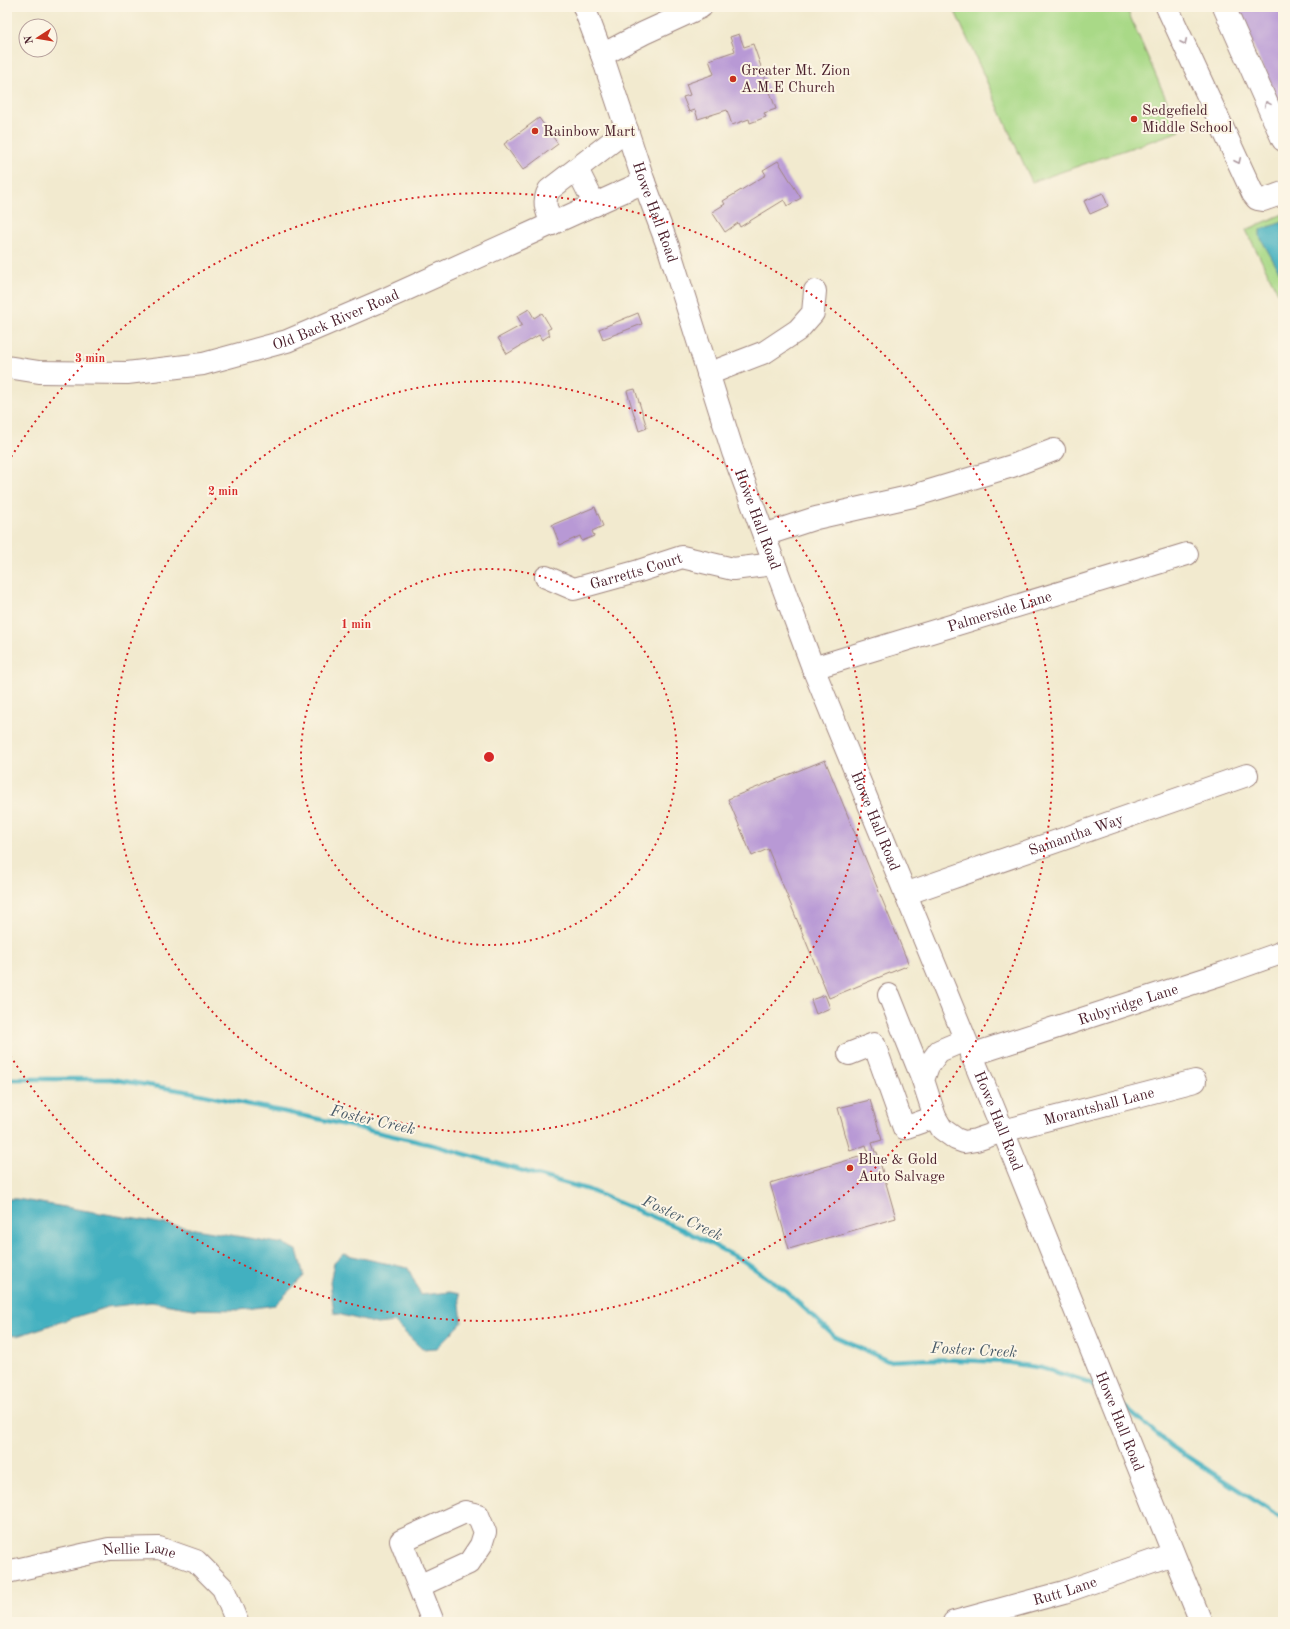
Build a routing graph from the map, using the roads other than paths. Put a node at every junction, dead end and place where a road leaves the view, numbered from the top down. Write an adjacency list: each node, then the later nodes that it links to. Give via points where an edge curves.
1 (584, 7): 5 (street, Howe Hall Road)
2 (701, 7): 5 (street)
3 (1168, 7): 10 (street, one-way to 10, via 1253,194 1257,199 1263,200)
4 (1224, 7): 7 (street, one-way to 4)
5 (602, 55): 6 (street, Howe Hall Road)
6 (627, 130): 8 (street); 9 (street, Howe Hall Road)
7 (1283, 140)
8 (576, 169): 11 (street); 12 (street, via 549,190 545,197 544,205)
9 (644, 182): 11 (street, Old Back River Road); 15 (street, Howe Hall Road, via 669,249)
10 (1283, 193)
11 (594, 204): 12 (street, Old Back River Road)
12 (552, 224): 14 (street, Old Back River Road, via 287,341 203,364 127,373 39,372)
13 (815, 291): 15 (street, via 813,312 798,330 765,352)
14 (7, 367)
15 (708, 374): 17 (street, Howe Hall Road, via 733,452)
16 (1054, 450): 17 (street, via 1012,466 920,494 816,518)
17 (764, 535): 19 (street, Howe Hall Road)
18 (1187, 554): 21 (street, Palmerside Lane)
19 (774, 564): 20 (street, Garretts Court, via 733,569 682,557 574,589); 21 (street, Howe Hall Road)
20 (546, 578)
21 (812, 668): 23 (street, Howe Hall Road)
22 (1247, 775): 23 (street, Samantha Way)
23 (905, 894): 26 (street, Howe Hall Road)
24 (1283, 951): 26 (street, Rubyridge Lane, via 1224,973)
25 (889, 995): 28 (street, Morantshall Lane)
26 (968, 1048): 28 (street, Rubyridge Lane, via 939,1051 928,1066); 31 (street, Howe Hall Road)
27 (849, 1054): 30 (street, via 874,1044 904,1128)
28 (923, 1080): 30 (street, Morantshall Lane)
29 (1196, 1081): 31 (street, Morantshall Lane)
30 (935, 1117): 31 (street, Morantshall Lane, via 942,1129 964,1142)
31 (1003, 1131): 32 (street, Howe Hall Road)
32 (1173, 1554): 37 (street, Rutt Lane, via 1064,1592); 38 (street, Howe Hall Road)
33 (7, 1572): 35 (street, Nellie Lane, via 109,1549 159,1548 196,1561 223,1588)
34 (419, 1586): 36 (street)
35 (237, 1622)
36 (433, 1622)
37 (954, 1622)
38 (1201, 1622)

